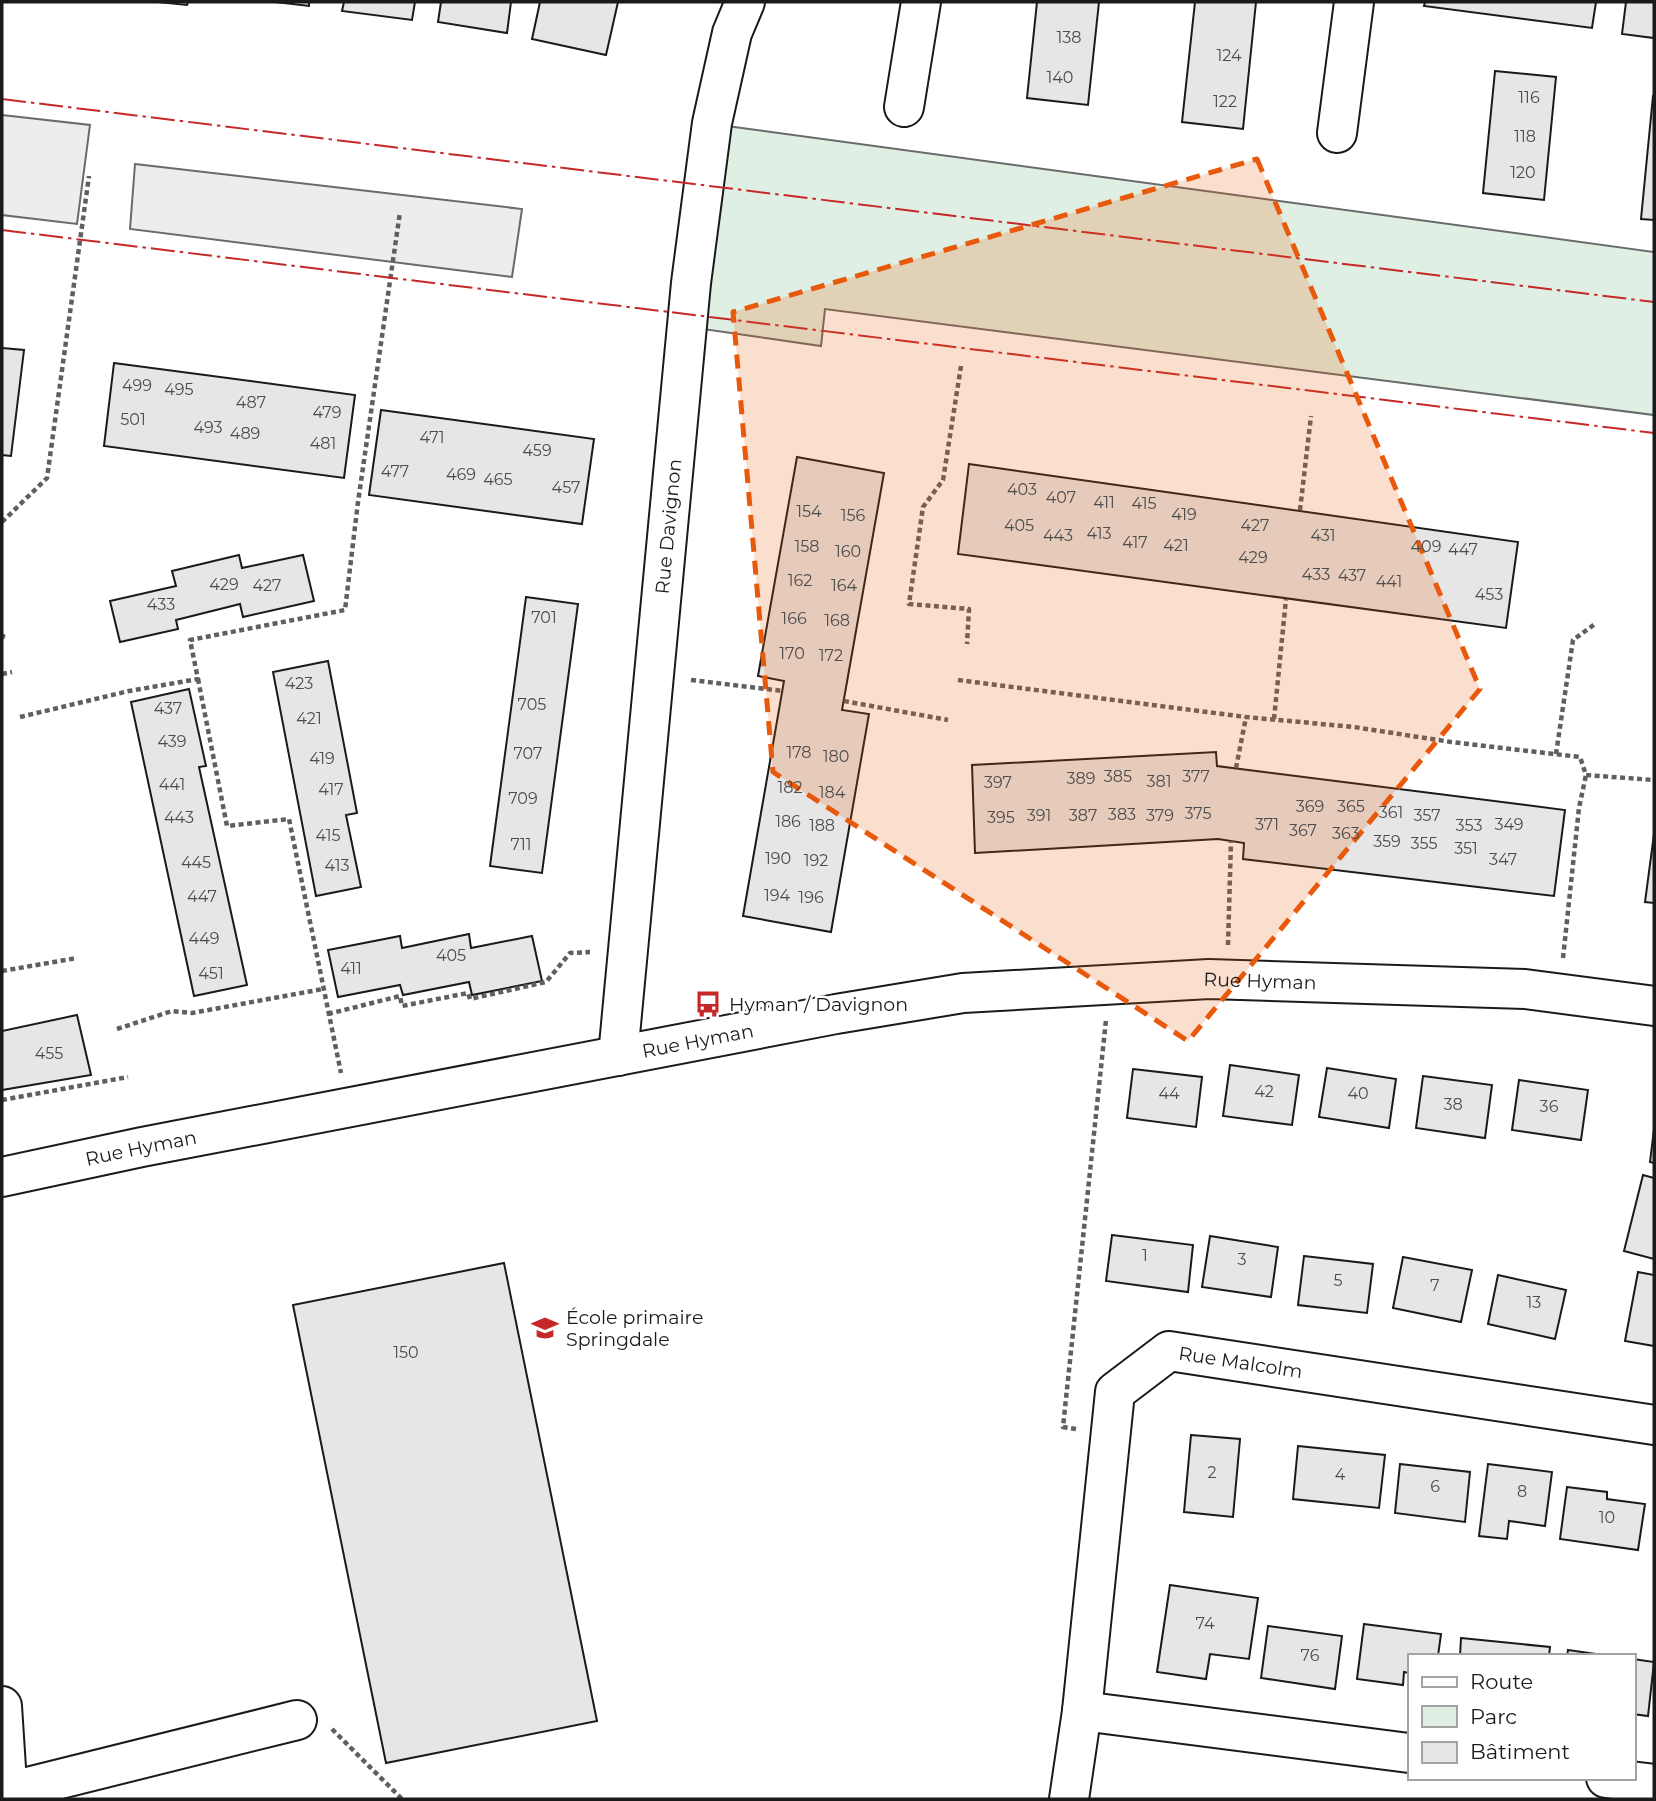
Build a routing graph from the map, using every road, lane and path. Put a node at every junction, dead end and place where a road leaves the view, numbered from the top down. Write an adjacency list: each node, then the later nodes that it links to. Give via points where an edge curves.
1 (745, 2): 17 (street, Rue Davignon, via 732,33 712,124 691,283)
2 (921, 2): 4 (street)
3 (1354, 2): 5 (street)
4 (904, 107)
5 (1337, 133)
6 (89, 176): 11 (path, via 47,478)
7 (400, 212): 18 (path, via 345,610 190,640)
8 (961, 366): 14 (path, via 943,480 923,507 909,604 969,609)
9 (1311, 416): 10 (path)
10 (1300, 510)
11 (2, 522)
12 (1286, 599): 24 (path)
13 (1595, 624): 26 (path, via 1573,640)
14 (967, 644)
15 (12, 672): 16 (path)
16 (2, 674)
17 (655, 675): 20 (path); 41 (street, Rue Davignon)
18 (198, 679): 22 (path); 36 (path, via 227,826 289,819)
19 (958, 680): 23 (path)
20 (783, 691)
21 (844, 701): 25 (path)
22 (20, 717)
23 (1246, 717): 24 (path); 27 (path)
24 (1274, 719): 26 (path)
25 (948, 720)
26 (1556, 754): 28 (path, via 1580,757)
27 (1236, 768)
28 (1586, 775): 29 (path); 37 (path)
29 (1654, 780)
30 (1231, 841): 34 (path)
31 (602, 952): 39 (path, via 570,953 546,982 470,999 468,993 402,1006 400,996)
32 (77, 958): 33 (path)
33 (2, 971)
34 (1227, 980): 35 (street, Rue Hyman); 37 (street, Rue Hyman, via 1525,989)
35 (1109, 985): 41 (street, Rue Hyman, via 963,993); 47 (path, via 1063,1427)
36 (323, 989): 39 (path); 40 (path, via 192,1013 172,1011)
37 (1559, 994): 38 (street, Rue Hyman)
38 (1654, 1006)
39 (328, 1014): 44 (path)
40 (117, 1030)
41 (618, 1056): 44 (street, Rue Hyman)
42 (128, 1077): 43 (path)
43 (2, 1100)
44 (348, 1107): 45 (street, Rue Hyman)
45 (2, 1177)
46 (1654, 1425): 47 (street, Rue Malcolm, via 1169,1351 1115,1392)
47 (1111, 1434): 49 (street, Rue Malcolm)
48 (2, 1706): 54 (street)
49 (1082, 1711): 51 (street); 56 (street, Rue Malcolm)
50 (311, 1721): 54 (street); 55 (path)
51 (1408, 1753)
52 (1622, 1780): 53 (street)
53 (1654, 1784)
54 (8, 1796)
55 (402, 1799)
56 (1069, 1799)

